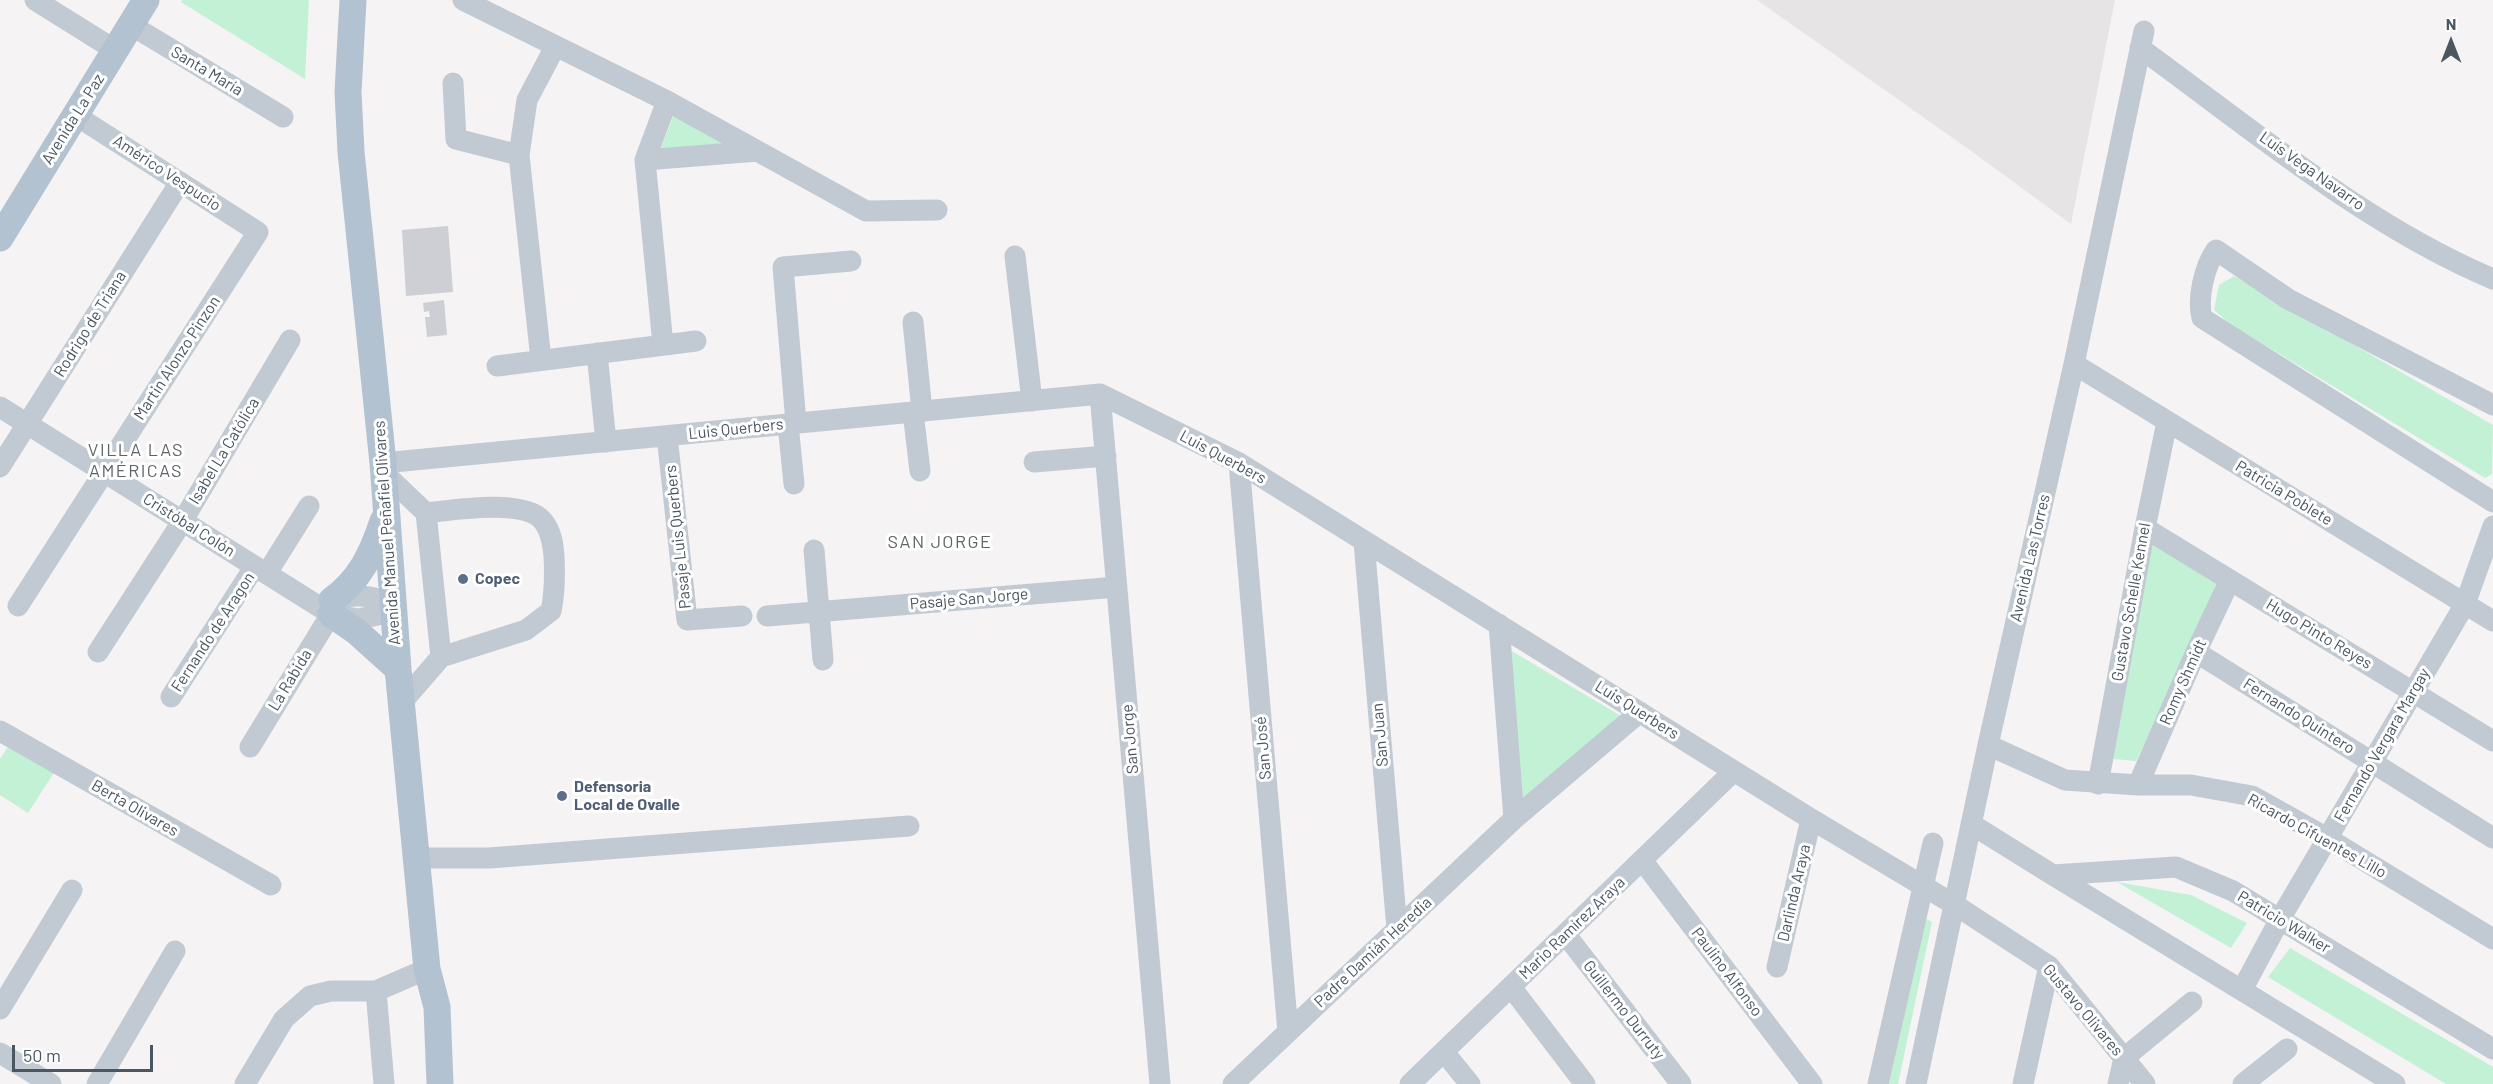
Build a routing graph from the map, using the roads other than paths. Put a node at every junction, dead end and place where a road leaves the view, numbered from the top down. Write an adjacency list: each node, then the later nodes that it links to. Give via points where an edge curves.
1 (35, 0): 9 (street)
2 (146, 0): 6 (main road, Avenida La Paz)
3 (339, 0): 11 (main road, Avenida Manuel Peñafiel Olivares)
4 (353, 0): 11 (main road, Avenida Manuel Peñafiel Olivares)
5 (463, 0): 8 (street)
6 (130, 25): 9 (main road, Avenida La Paz); 14 (street, Santa María)
7 (2142, 40): 24 (street, Luís Vega Navarro, via 2321,179 2426,245); 31 (street, Avenida Las Torres)
8 (555, 47): 12 (street); 16 (street, via 527,100)
9 (115, 50): 13 (main road, Avenida La Paz)
10 (453, 82): 16 (street, via 456,139)
11 (348, 92): 47 (main road, Avenida Manuel Peñafiel Olivares)
12 (667, 101): 15 (street); 17 (street)
13 (75, 115): 18 (street, Américo Vespucio); 21 (main road, Avenida La Paz)
14 (283, 117)
15 (758, 151): 17 (street); 19 (street, via 866,211)
16 (519, 155): 30 (street)
17 (645, 160): 28 (street)
18 (180, 182): 20 (street, Américo Vespucio); 39 (street, Rodrigo de Triana)
19 (937, 210)
20 (258, 232): 48 (street, Martin Alonzo Pinzon)
21 (1, 234)
22 (1015, 256): 34 (street)
23 (851, 261): 40 (street, via 783,267)
24 (2493, 279)
25 (913, 321): 37 (street)
26 (290, 340): 55 (street, Isabel La Católica)
27 (696, 341): 28 (street)
28 (663, 345): 29 (street)
29 (597, 353): 30 (street); 42 (street)
30 (540, 360): 32 (street)
31 (2074, 364): 38 (street, Patricia Poblete); 83 (street, Avenida Las Torres)
32 (497, 366)
33 (1100, 394): 34 (street, Luis Querbers); 43 (street, San Jorge); 45 (street, Luis Querbers)
34 (1032, 401): 37 (street, Luis Querbers)
35 (2493, 405): 51 (street, via 2289,299 2216,250 2210,259 2199,306 2202,318)
36 (0, 407): 39 (street, Cristóbal Colón)
37 (918, 412): 40 (street, Luis Querbers); 49 (street)
38 (2167, 422): 57 (street, Gustavo Schelle Kennel); 63 (street, Patricia Poblete)
39 (27, 423): 46 (street, Rodrigo de Triana); 48 (street, Cristóbal Colón)
40 (792, 424): 41 (street, Luis Querbers); 50 (street)
41 (668, 436): 42 (street, Luis Querbers); 68 (street, Pasaje Luis Querbers, via 687,620)
42 (606, 442): 47 (street, Luis Querbers)
43 (1106, 456): 44 (street); 62 (street, San Jorge)
44 (1034, 462)
45 (1239, 463): 58 (street, Luis Querbers); 116 (street, San José)
46 (0, 467)
47 (384, 468): 53 (main road, Avenida Manuel Peñafiel Olivares); 54 (street)
48 (103, 471): 55 (street, Cristóbal Colón); 64 (street, Martin Alonzo Pinzon)
49 (920, 471)
50 (794, 484)
51 (2493, 502)
52 (309, 506): 60 (street, Fernando de Aragon)
53 (387, 509): 65 (main road, via 364,567); 66 (main road, Avenida Manuel Peñafiel Olivares)
54 (426, 513): 74 (street); 74 (street, via 490,507 521,509 542,519 552,540 556,587 551,611 526,630)
55 (182, 522): 60 (street, Cristóbal Colón); 72 (street, Isabel La Católica)
56 (2493, 526): 63 (street, Fernando Vergara Margay)
57 (2145, 528): 61 (street, Hugo Pinto Reyes); 87 (street, Gustavo Schelle Kennel)
58 (1364, 542): 71 (street, Luis Querbers); 104 (street, San Juan)
59 (814, 550): 67 (street)
60 (261, 570): 65 (street, Cristóbal Colón); 78 (street, Fernando de Aragon)
61 (2230, 580): 73 (street, Romy Shmidt); 77 (street, Hugo Pinto Reyes)
62 (1117, 587): 67 (street, Pasaje San Jorge); 128 (street, San Jorge)
63 (2465, 604): 70 (street, Patricia Poblete); 77 (street, Fernando Vergara Margay)
64 (18, 606)
65 (326, 606): 66 (street, Cristóbal Colón, via 358,619); 76 (main road); 84 (street, La Rabida)
66 (393, 608): 76 (main road, Avenida Manuel Peñafiel Olivares)
67 (820, 612): 69 (street, Pasaje San Jorge); 75 (street)
68 (742, 616)
69 (767, 616)
70 (2493, 621)
71 (1499, 624): 80 (street, Luis Querbers); 89 (street)
72 (98, 652)
73 (2196, 652): 85 (street, Fernando Quintero); 88 (street, Romy Shmidt)
74 (441, 657): 79 (street)
75 (823, 660)
76 (398, 669): 79 (main road, Avenida Manuel Peñafiel Olivares)
77 (2413, 692): 82 (street, Hugo Pinto Reyes); 85 (street, Fernando Vergara Margay)
78 (171, 697)
79 (402, 702): 96 (main road, Avenida Manuel Peñafiel Olivares)
80 (1640, 712): 86 (street, Luis Querbers); 89 (street, Padre Damián Heredia)
81 (0, 731): 99 (street, Berta Olivares)
82 (2493, 741)
83 (1988, 745): 87 (street, Ricardo Cifuentes Lillo, via 2065,780); 91 (street, Avenida Las Torres)
84 (250, 747)
85 (2372, 762): 93 (street, Fernando Vergara Margay); 94 (street, Fernando Quintero)
86 (1734, 771): 90 (street, Luis Querbers); 97 (street, Mario Ramírez Araya)
87 (2098, 783): 88 (street, Ricardo Cifuentes Lillo)
88 (2138, 785): 93 (street, Ricardo Cifuentes Lillo, via 2191,785 2252,796)
89 (1514, 819): 104 (street, Padre Damián Heredia)
90 (1811, 819): 100 (street, Luis Querbers); 109 (street, Darlinda Araya)
91 (1971, 824): 98 (street); 102 (street, Avenida Las Torres)
92 (909, 826): 96 (street, via 489,858)
93 (2327, 838): 103 (street, Fernando Vergara Margay); 106 (street, Ricardo Cifuentes Lillo)
94 (2493, 838)
95 (1933, 843): 100 (street)
96 (416, 858): 110 (main road, Avenida Manuel Peñafiel Olivares)
97 (1642, 860): 105 (street, Mario Ramírez Araya); 134 (street, Paulino Alfonso)
98 (2053, 874): 103 (street, Patricio Walker, via 2176,867 2233,891); 112 (street)
99 (271, 885)
100 (1923, 886): 102 (street, Luis Querbers); 135 (street)
101 (72, 890): 115 (street)
102 (1954, 905): 108 (street, Gustavo Olivares); 136 (street, Avenida Las Torres)
103 (2280, 919): 112 (street, Fernando Vergara Margay); 118 (street, Patricio Walker)
104 (1397, 929): 116 (street, Padre Damián Heredia)
105 (1566, 935): 111 (street, Mario Ramírez Araya); 133 (street, Guillermo Durruty)
106 (2493, 939)
107 (175, 951): 123 (street)
108 (2049, 966): 121 (street, Gustavo Olivares); 137 (street)
109 (1777, 967)
110 (427, 971): 113 (street); 126 (main road, Avenida Manuel Peñafiel Olivares, via 420,1010); 127 (main road, Avenida Manuel Peñafiel Olivares, via 437,1007)
111 (1511, 987): 119 (street, Mario Ramírez Araya); 132 (street)
112 (2242, 990): 141 (street)
113 (376, 991): 124 (street, via 331,991 310,996 284,1019); 125 (street)
114 (2192, 1002): 121 (street)
115 (0, 1009)
116 (1288, 1032): 129 (street, Padre Damián Heredia)
117 (2287, 1049): 140 (street)
118 (2493, 1049)
119 (1444, 1052): 130 (street, Mario Ramírez Araya); 131 (street)
120 (0, 1053): 122 (street)
121 (2124, 1058): 138 (street); 139 (street, Gustavo Olivares)
122 (51, 1084)
123 (97, 1084)
124 (245, 1084)
125 (384, 1084)
126 (424, 1084)
127 (440, 1084)
128 (1160, 1084)
129 (1233, 1084)
130 (1410, 1084)
131 (1470, 1084)
132 (1586, 1084)
133 (1681, 1084)
134 (1812, 1084)
135 (1878, 1084)
136 (1916, 1084)
137 (2023, 1084)
138 (2118, 1084)
139 (2145, 1084)
140 (2243, 1084)
141 (2395, 1084)

